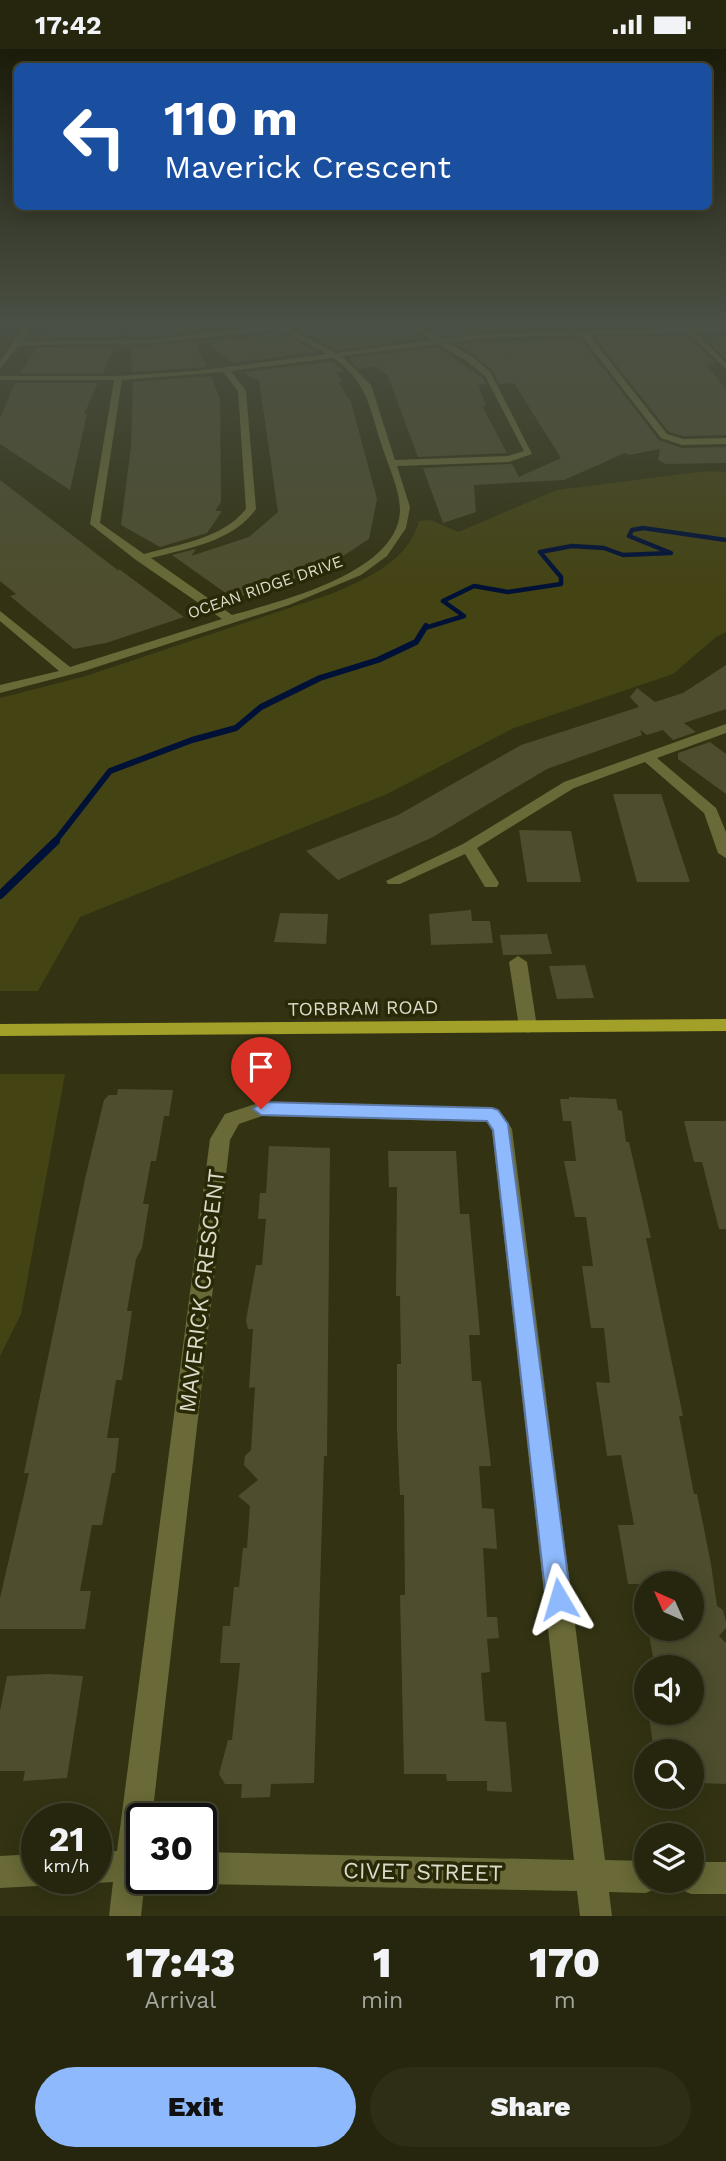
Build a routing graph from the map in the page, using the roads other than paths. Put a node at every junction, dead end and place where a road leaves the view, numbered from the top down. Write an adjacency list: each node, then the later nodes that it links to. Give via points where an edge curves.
1 (112, 414): 8 (street, via 94,519 104,533)
2 (244, 414): 8 (street, via 251,509 239,524 223,533)
3 (376, 414): 7 (street, OCEAN RIDGE DRIVE)
4 (509, 414): 7 (street, via 529,452 509,459)
5 (647, 414): 6 (street, via 664,436 682,442)
6 (726, 441)
7 (392, 463): 10 (street, OCEAN RIDGE DRIVE, via 405,515 386,551 337,582)
8 (140, 558): 10 (street)
9 (0, 615): 11 (street)
10 (230, 619): 11 (street, OCEAN RIDGE DRIVE)
11 (67, 671): 12 (street, OCEAN RIDGE DRIVE)
12 (0, 689)
13 (726, 728): 14 (street)
14 (646, 756): 15 (street, via 569,785); 16 (street, via 711,811)
15 (468, 847): 17 (street); 18 (street)
16 (726, 853)
17 (394, 881)
18 (491, 883)
19 (518, 962): 21 (street)
20 (726, 1025): 21 (main road, TORBRAM ROAD)
21 (528, 1027): 22 (main road, TORBRAM ROAD)
22 (0, 1030)
23 (144, 1803): 27 (street, MAVERICK CRESCENT, via 220,1139 232,1119 261,1109 492,1115 502,1129)
24 (217, 1868): 27 (street, CIVET STREET)
25 (21, 1871): 26 (street)
26 (0, 1872)
27 (592, 1876): 28 (street, CIVET STREET); 33 (street)
28 (634, 1877)
29 (704, 1878): 30 (street)
30 (726, 1878)
31 (130, 1894): 32 (street)
32 (125, 1916)
33 (596, 1916)

